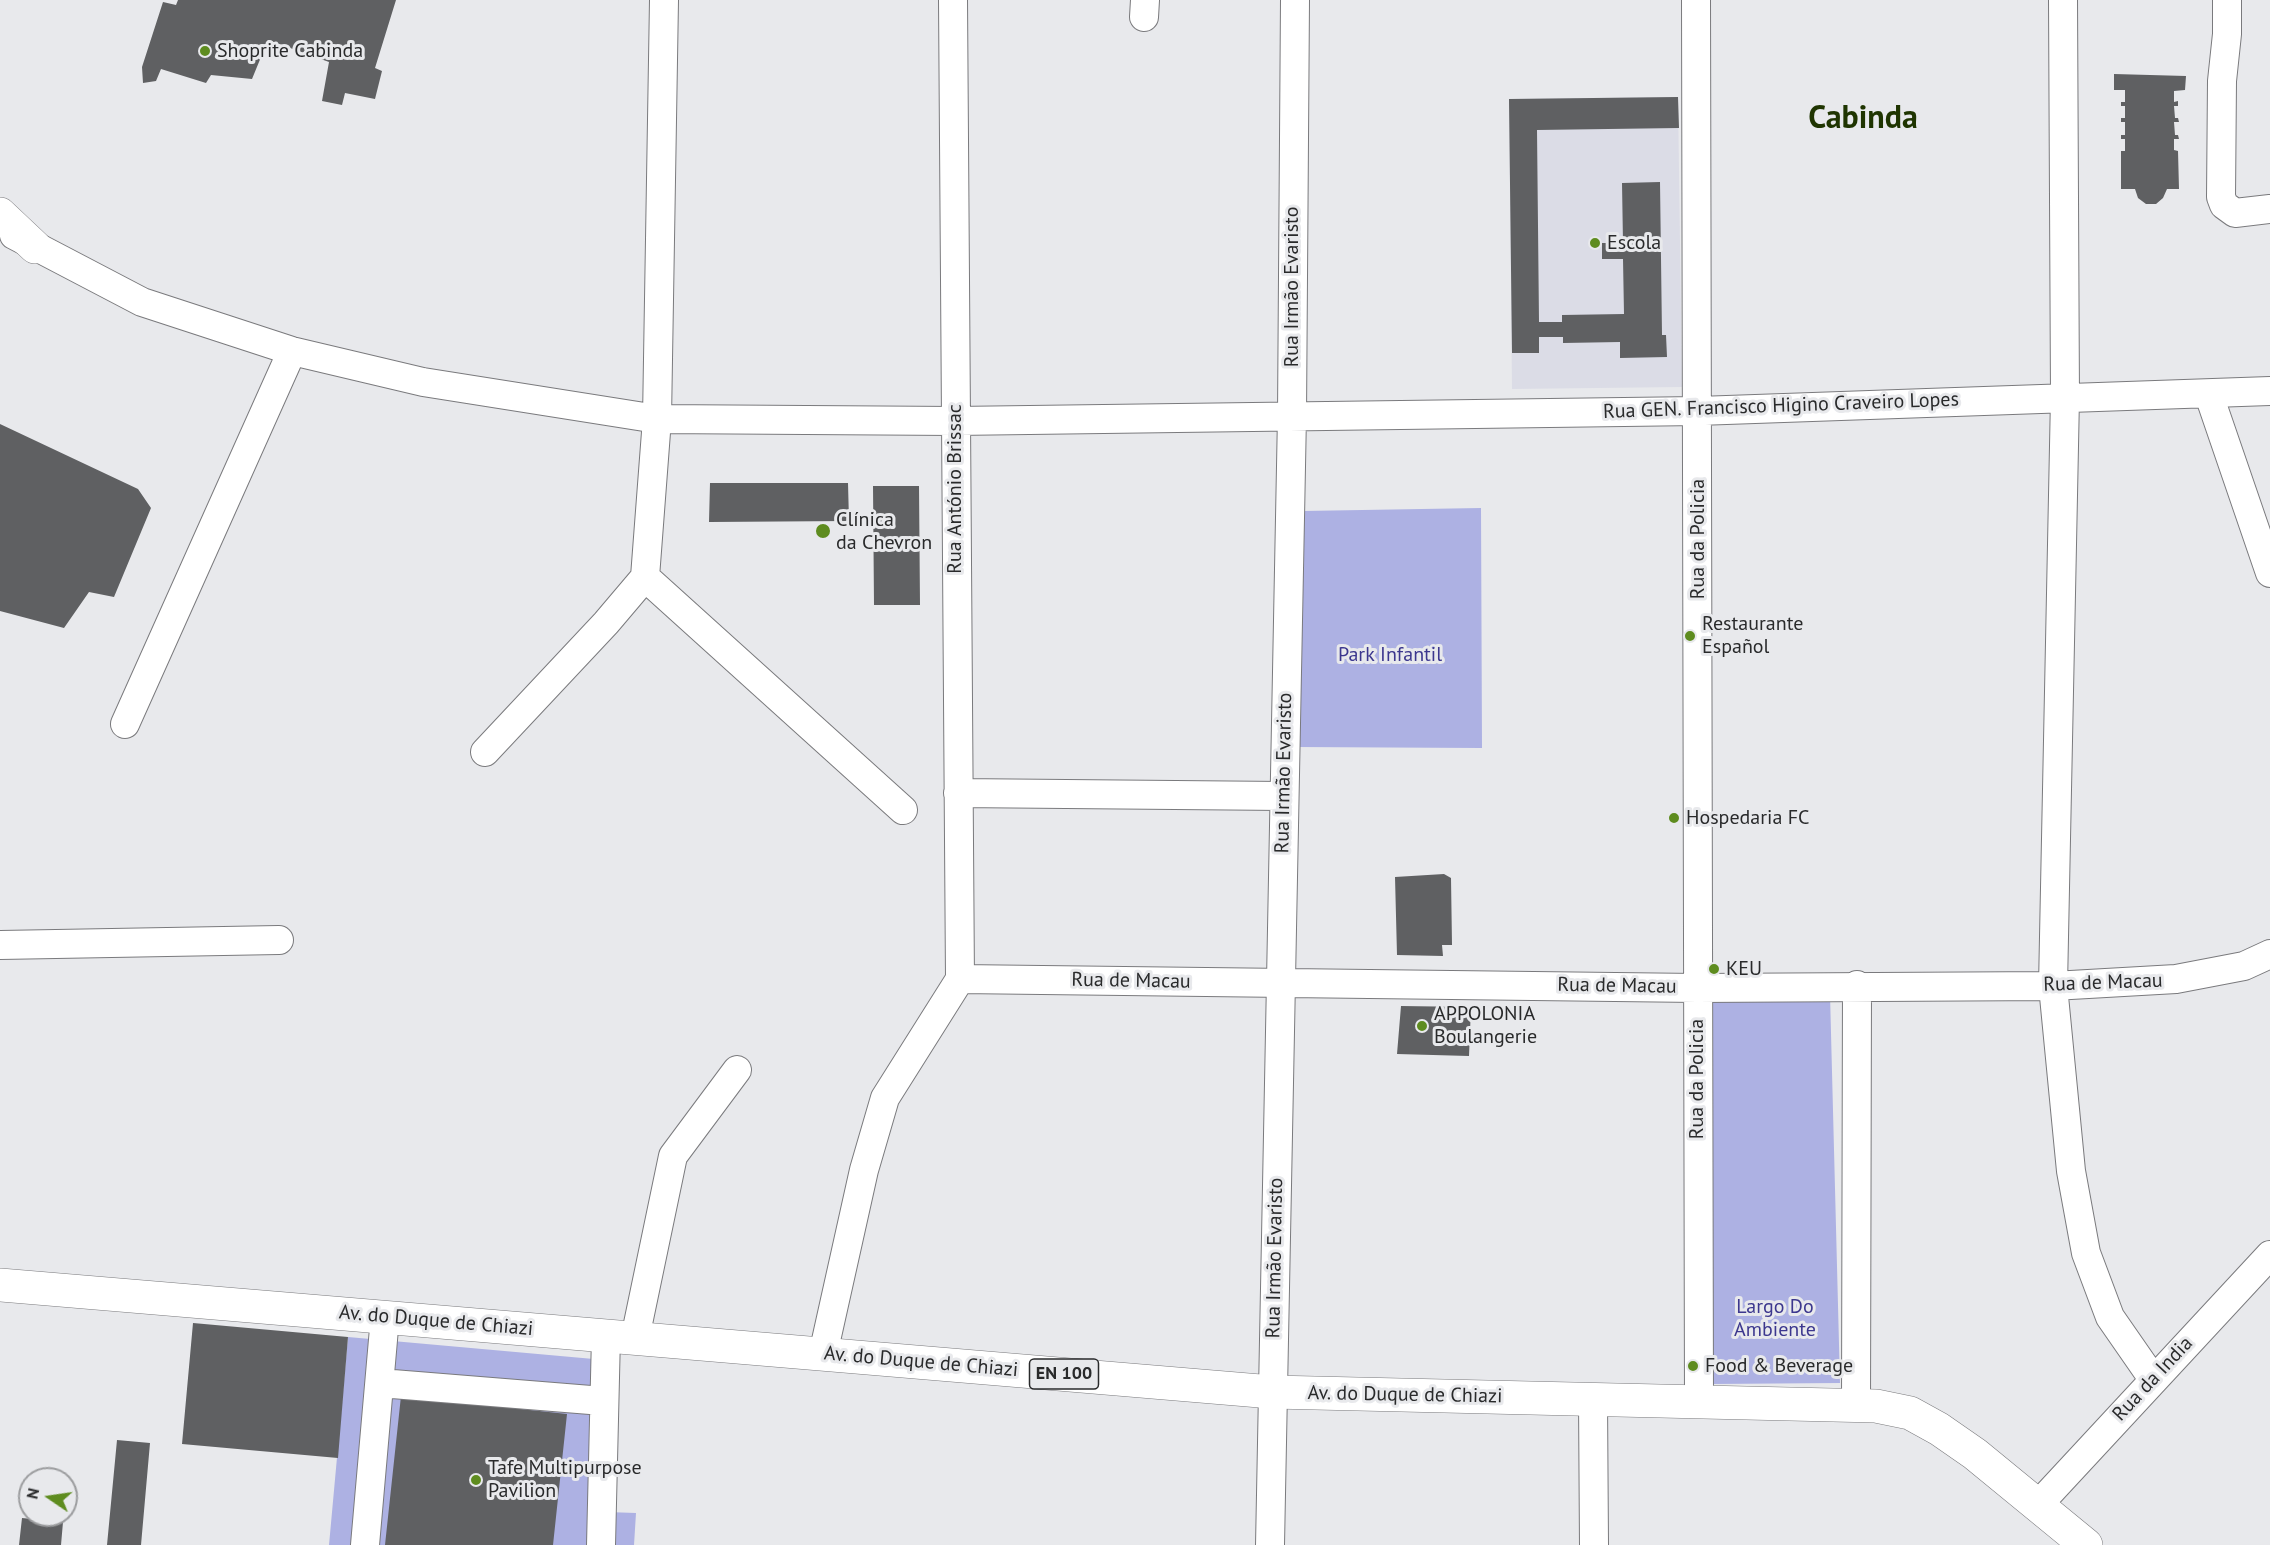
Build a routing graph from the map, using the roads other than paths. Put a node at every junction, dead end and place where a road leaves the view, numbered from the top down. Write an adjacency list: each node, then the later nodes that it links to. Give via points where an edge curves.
1 (664, 0): 18 (street)
2 (953, 0): 19 (street, Rua António Brissac)
3 (1294, 0): 17 (street, Rua Irmão Evaristo)
4 (1696, 0): 16 (street, Rua da Policia)
5 (2063, 0): 15 (street)
6 (2227, 0): 7 (street, via 2221,197 2224,205 2235,213)
7 (2270, 209)
8 (0, 214): 11 (main road)
9 (0, 227): 11 (street, Rua GEN. Francisco Higino Craveiro Lopes)
10 (0, 243): 11 (main road)
11 (35, 247): 12 (street, Rua GEN. Francisco Higino Craveiro Lopes, via 142,302)
12 (292, 351): 18 (street, Rua GEN. Francisco Higino Craveiro Lopes, via 423,382); 22 (street)
13 (2270, 391): 14 (street, Rua GEN. Francisco Higino Craveiro Lopes)
14 (2209, 395): 15 (street, Rua GEN. Francisco Higino Craveiro Lopes); 20 (street)
15 (2065, 397): 16 (street, Rua GEN. Francisco Higino Craveiro Lopes); 33 (street)
16 (1698, 411): 17 (street, Rua GEN. Francisco Higino Craveiro Lopes); 34 (street, Rua da Policia)
17 (1292, 415): 19 (street, Rua GEN. Francisco Higino Craveiro Lopes); 25 (street, Rua Irmão Evaristo)
18 (657, 419): 19 (street, Rua GEN. Francisco Higino Craveiro Lopes); 21 (street)
19 (955, 421): 24 (street, Rua António Brissac)
20 (2270, 573)
21 (645, 577): 23 (street); 26 (street)
22 (125, 724)
23 (485, 752)
24 (958, 793): 25 (street); 30 (street, Rua António Brissac)
25 (1283, 796): 31 (street, Rua Irmão Evaristo)
26 (903, 810)
27 (279, 940): 28 (street)
28 (0, 945)
29 (2270, 954): 33 (street, Rua de Macau, via 2244,966 2176,980)
30 (960, 979): 31 (street, Rua de Macau); 40 (street, via 885,1098 864,1170)
31 (1280, 982): 34 (street, Rua de Macau); 43 (street, Rua Irmão Evaristo)
32 (1857, 985): 33 (street, Rua de Macau); 34 (street, Rua de Macau); 47 (street)
33 (2053, 986): 41 (street, via 2071,1171 2086,1253 2110,1317)
34 (1697, 988): 46 (street, Rua da Policia)
35 (737, 1070): 39 (street, via 673,1156)
36 (2265, 1272): 41 (street, Rua da India)
37 (0, 1285): 38 (main road, Av. do Duque de Chiazi / EN 100)
38 (385, 1317): 39 (main road, Av. do Duque de Chiazi / EN 100); 42 (street)
39 (621, 1337): 40 (main road, Av. do Duque de Chiazi / EN 100); 45 (street)
40 (823, 1354): 43 (main road, Av. do Duque de Chiazi / EN 100)
41 (2153, 1378): 48 (street, Rua da India)
42 (380, 1383): 45 (street); 49 (street)
43 (1272, 1392): 44 (main road, Av. do Duque de Chiazi / EN 100); 51 (street, Rua Irmão Evaristo)
44 (1593, 1399): 46 (main road, Av. do Duque de Chiazi / EN 100); 52 (street)
45 (603, 1401): 50 (street)
46 (1699, 1401): 47 (main road, Av. do Duque de Chiazi / EN 100)
47 (1856, 1405): 48 (main road, Av. do Duque de Chiazi / EN 100, via 1910,1413 1939,1429)
48 (2038, 1505): 53 (main road, Av. do Duque de Chiazi / EN 100)
49 (365, 1545)
50 (601, 1545)
51 (1270, 1545)
52 (1594, 1545)
53 (2086, 1545)

